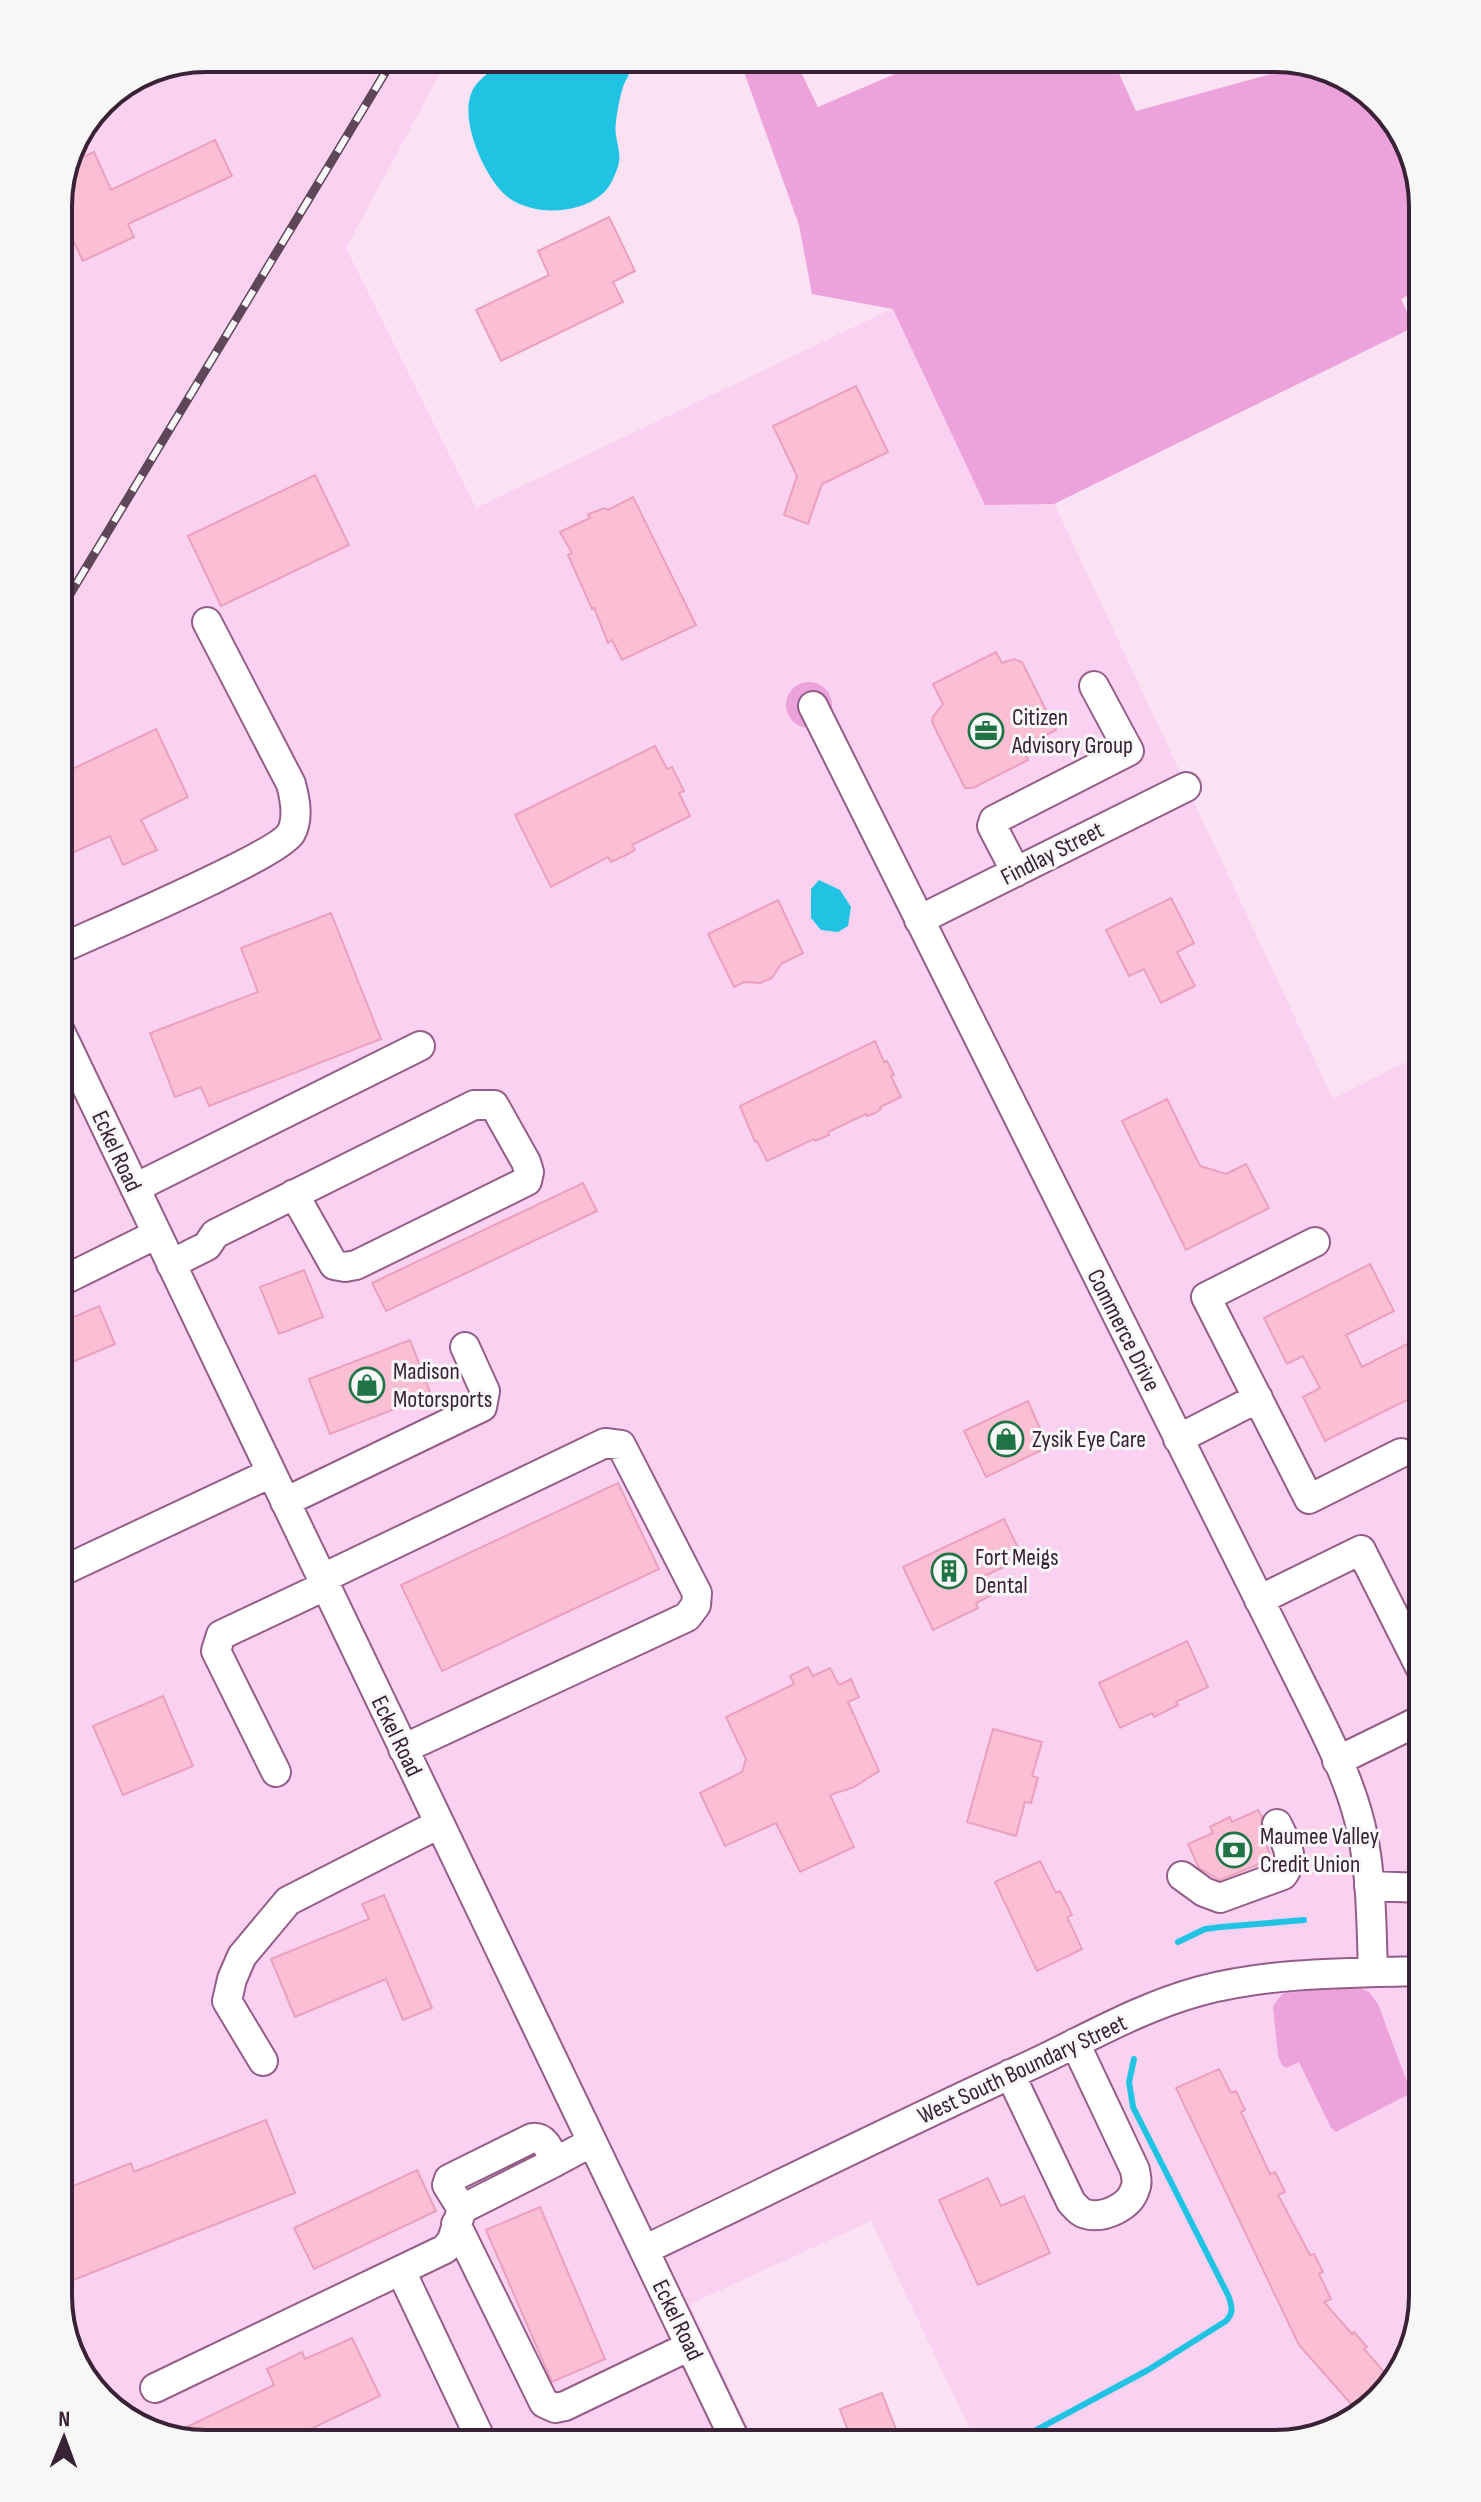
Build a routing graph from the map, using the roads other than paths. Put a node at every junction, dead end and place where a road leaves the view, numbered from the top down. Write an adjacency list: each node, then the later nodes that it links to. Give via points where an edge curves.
1 (207, 622): 7 (street, via 291,784 296,805 291,833 279,845)
2 (1094, 686): 5 (street, via 1129,751 994,820 992,826)
3 (813, 706): 6 (street, Commerce Drive)
4 (1186, 787): 5 (street, Findlay Street)
5 (1016, 872): 6 (street, Findlay Street)
6 (919, 920): 18 (street, Commerce Drive)
7 (72, 943)
8 (420, 1046): 10 (street)
9 (72, 1056): 10 (street, Eckel Road)
10 (135, 1188): 12 (street, Eckel Road)
11 (294, 1194): 11 (street, via 474,1105 494,1105 529,1172 527,1181 345,1267 334,1265); 14 (street, via 215,1234 207,1246)
12 (157, 1234): 14 (street, Eckel Road); 15 (street)
13 (1315, 1242): 17 (street, via 1206,1297)
14 (171, 1264): 20 (street, Eckel Road)
15 (72, 1276)
16 (465, 1347): 21 (street, via 485,1391 482,1407)
17 (1258, 1398): 18 (street); 19 (street, via 1309,1499)
18 (1178, 1439): 24 (street, Commerce Drive)
19 (1401, 1453)
20 (271, 1473): 21 (street, Eckel Road); 22 (street)
21 (285, 1502): 23 (street, Eckel Road)
22 (72, 1566)
23 (323, 1582): 27 (street, Eckel Road); 27 (street, via 605,1443 621,1445 697,1593 687,1617); 29 (street, via 221,1635 217,1643 216,1651)
24 (1259, 1600): 25 (street, via 1361,1550); 28 (street, Commerce Drive)
25 (1409, 1645)
26 (1409, 1726): 28 (street)
27 (403, 1749): 30 (street, Eckel Road)
28 (1337, 1761): 33 (street, Commerce Drive, via 1358,1813)
29 (276, 1772)
30 (439, 1824): 38 (street, via 288,1901 242,1956 227,2001); 40 (street, Eckel Road)
31 (1277, 1824): 32 (street, via 1291,1854 1283,1875 1220,1898)
32 (1182, 1876)
33 (1369, 1886): 34 (street); 36 (street, Commerce Drive)
34 (1409, 1887)
35 (1409, 1971): 36 (street, West South Boundary Street)
36 (1373, 1972): 37 (street, West South Boundary Street, via 1247,1981 1199,1992)
37 (1075, 2043): 39 (street, West South Boundary Street); 39 (street, via 1135,2170 1137,2186 1119,2208 1100,2216 1083,2214 1071,2202)
38 (263, 2061)
39 (1010, 2074): 42 (street, West South Boundary Street)
40 (592, 2142): 41 (street, via 555,2162 538,2137 449,2179); 42 (street, Eckel Road)
41 (459, 2216): 43 (street, via 445,2249); 44 (street, via 544,2403 565,2406)
42 (644, 2250): 44 (street, Eckel Road)
43 (401, 2271): 45 (street); 46 (street)
44 (690, 2346): 47 (street, Eckel Road)
45 (155, 2388)
46 (476, 2430)
47 (730, 2430)

